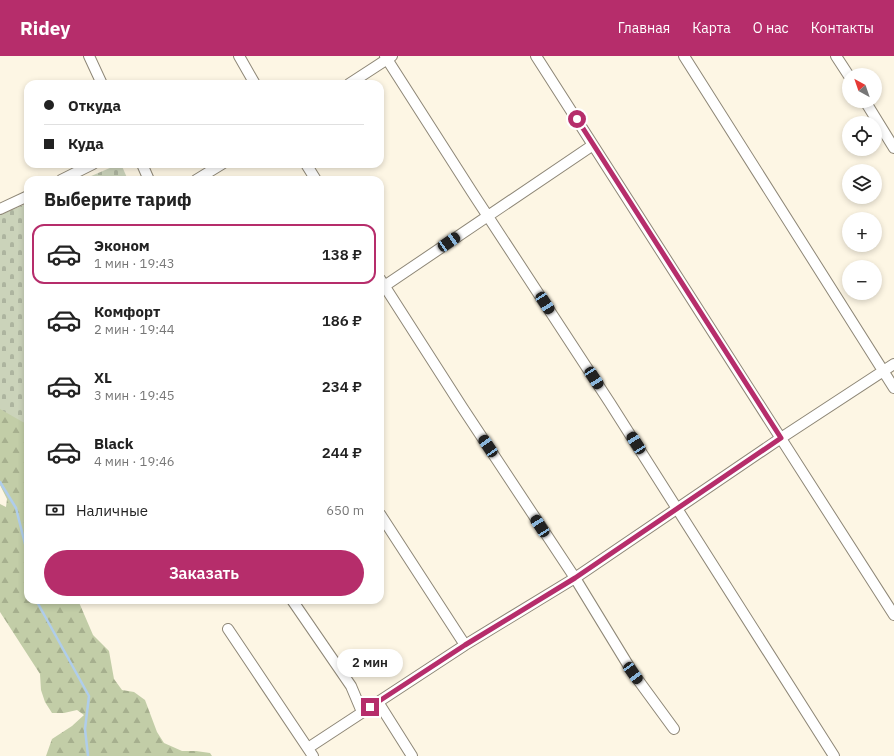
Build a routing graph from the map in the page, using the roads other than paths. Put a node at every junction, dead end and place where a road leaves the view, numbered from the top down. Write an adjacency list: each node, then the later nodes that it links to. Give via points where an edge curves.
1 (89, 56): 8 (street)
2 (239, 56): 9 (street)
3 (536, 56): 12 (street)
4 (684, 56): 24 (street)
5 (836, 56): 7 (street)
6 (388, 57): 10 (street); 20 (street)
7 (844, 68)
8 (100, 80)
9 (253, 80)
10 (355, 80)
11 (868, 108): 13 (street)
12 (593, 144): 20 (street); 26 (street)
13 (894, 148)
14 (85, 168): 16 (street)
15 (216, 168): 17 (street)
16 (69, 176)
17 (202, 176)
18 (24, 198): 19 (street)
19 (0, 209)
20 (488, 215): 21 (street); 27 (street)
21 (384, 283)
22 (384, 290): 29 (street)
23 (894, 364): 24 (street)
24 (883, 371): 25 (street); 26 (street)
25 (894, 388)
26 (781, 438): 27 (street); 31 (street)
27 (678, 509): 29 (street); 39 (street)
28 (384, 520): 33 (street)
29 (575, 578): 33 (street); 36 (street, via 633,673)
30 (295, 604): 35 (street, via 351,686)
31 (894, 615)
32 (228, 629): 37 (street)
33 (465, 645): 34 (street)
34 (378, 702): 35 (street); 38 (street)
35 (362, 712): 37 (street)
36 (674, 729)
37 (310, 752)
38 (412, 756)
39 (834, 756)

